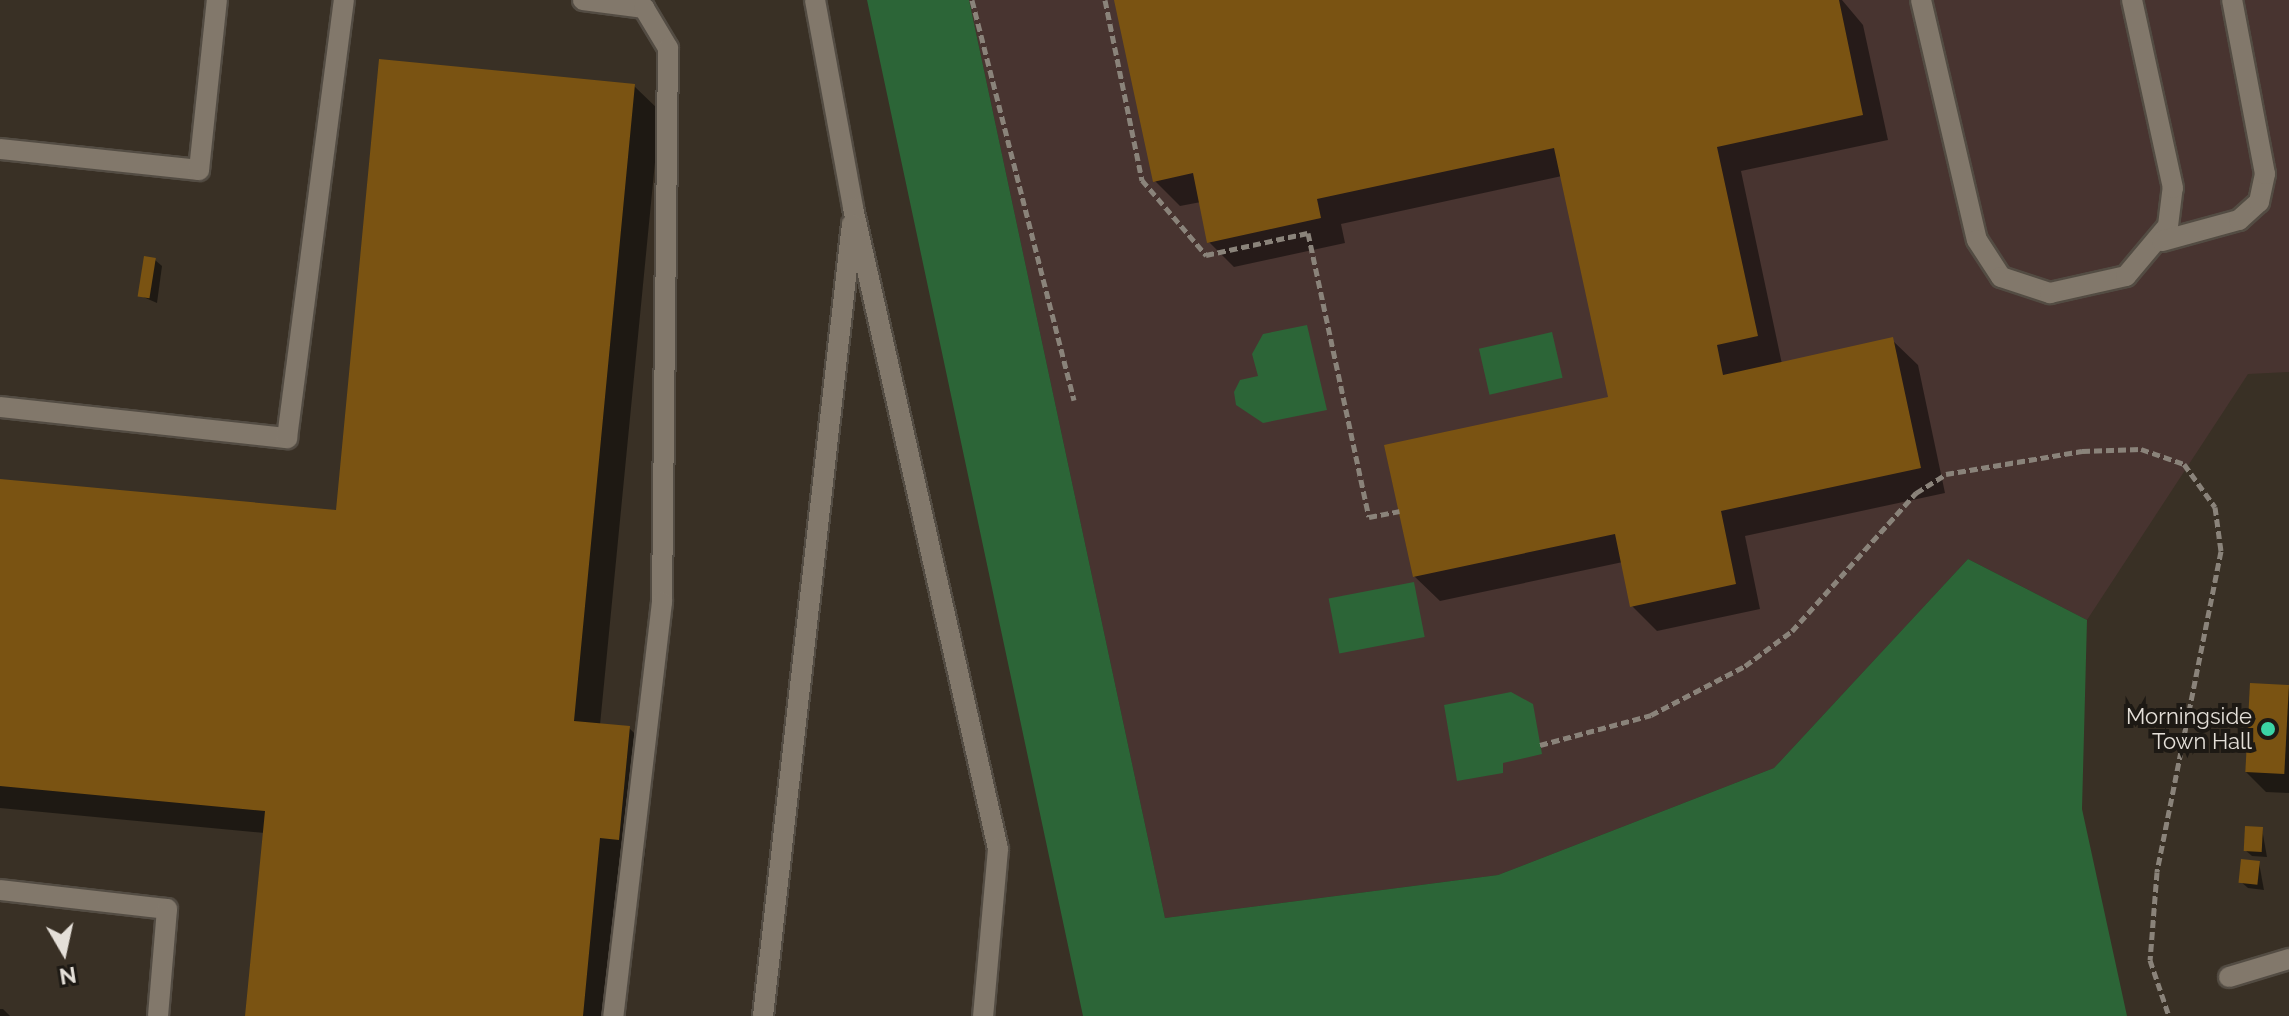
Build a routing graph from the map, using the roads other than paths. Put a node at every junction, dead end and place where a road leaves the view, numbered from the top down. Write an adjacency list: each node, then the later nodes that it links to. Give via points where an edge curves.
1 (217, 0): 8 (street, via 199,170)
2 (344, 0): 11 (street, via 287,438)
3 (583, 0): 16 (street, via 644,8 668,48 662,602)
4 (815, 0): 9 (street)
5 (1921, 0): 10 (street, via 1977,240 1990,267 2016,286 2050,293 2126,276)
6 (2132, 0): 10 (street, via 2173,188)
7 (2232, 0): 10 (street, via 2265,174 2259,202 2239,220)
8 (0, 149)
9 (853, 208): 17 (street); 18 (street, via 998,849)
10 (2162, 241)
11 (0, 407)
12 (0, 890): 15 (street, via 167,909)
13 (2289, 959): 14 (street)
14 (2229, 977)
15 (158, 1016)
16 (613, 1016)
17 (763, 1016)
18 (983, 1016)

